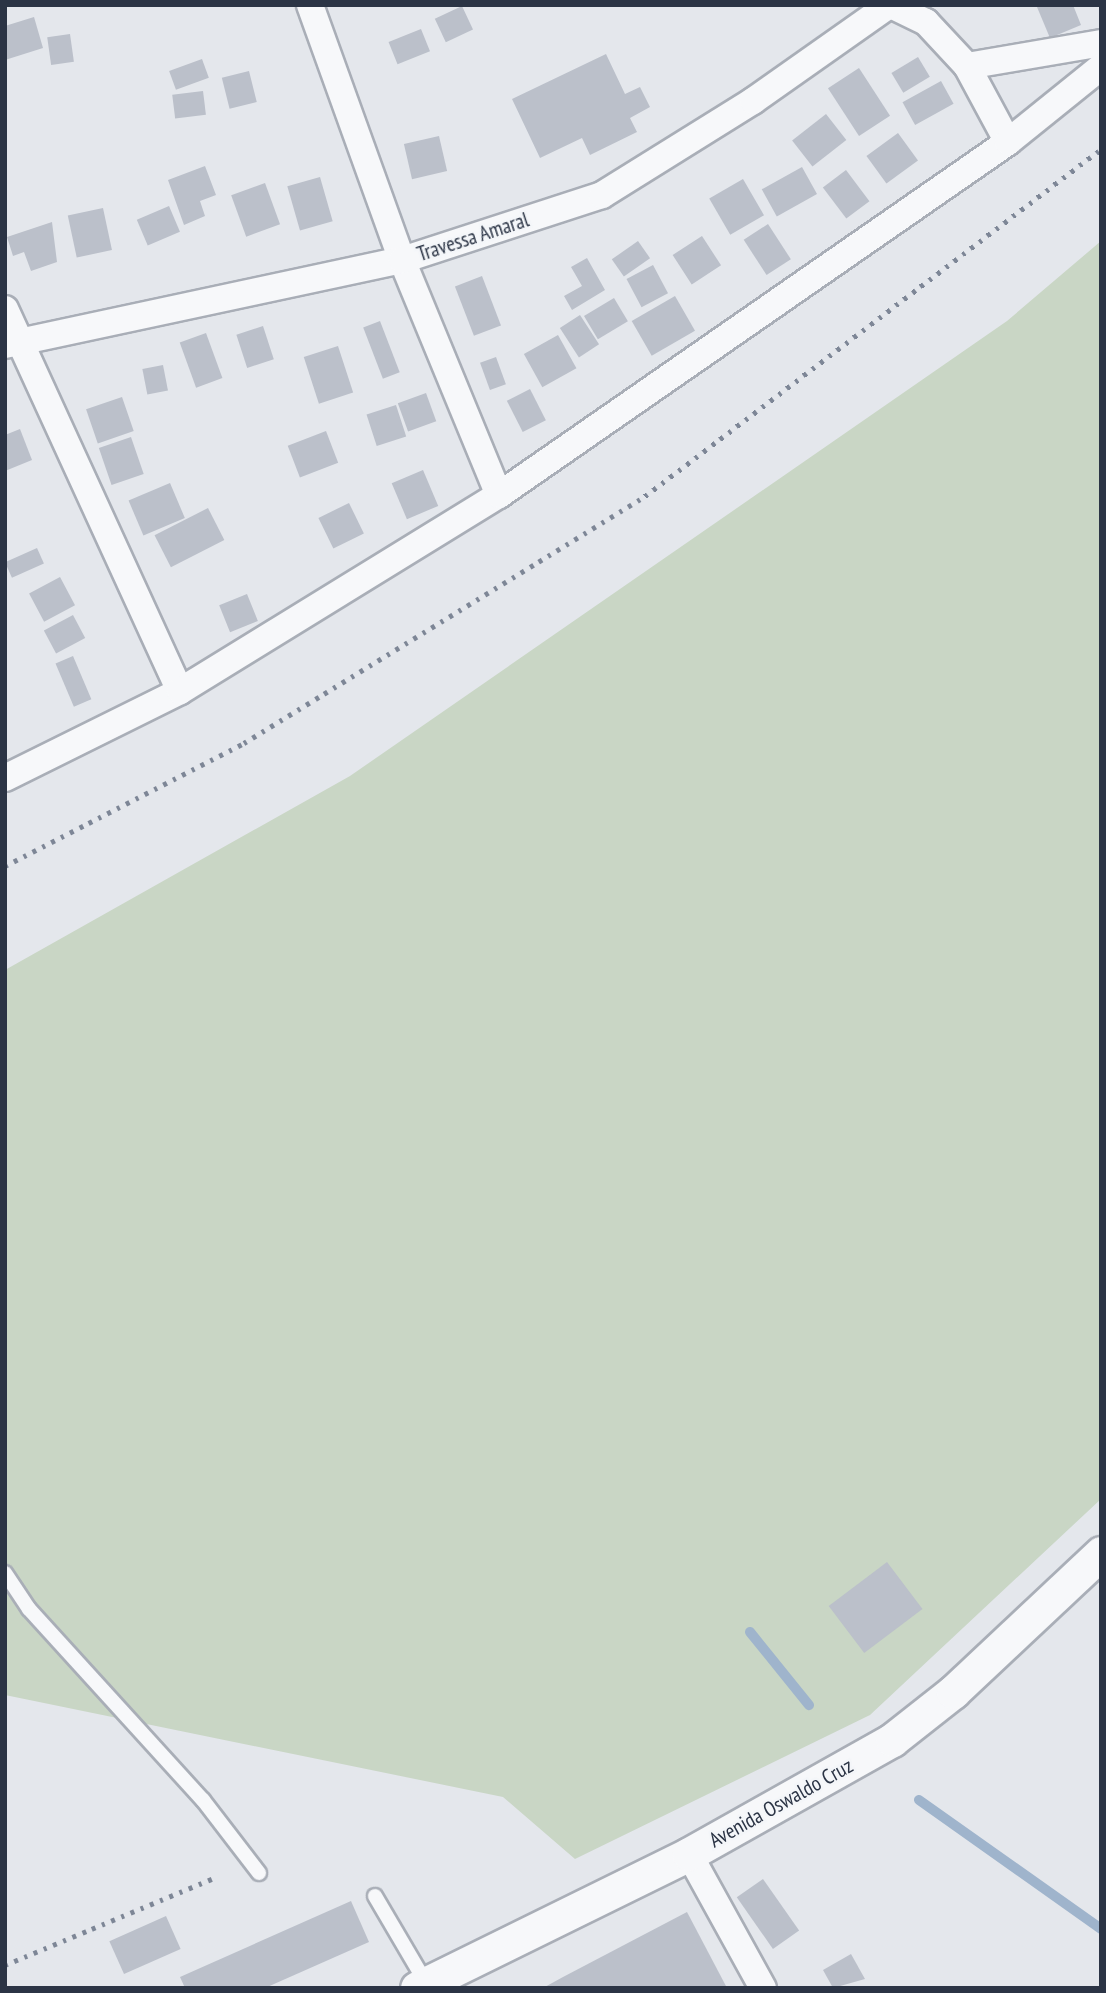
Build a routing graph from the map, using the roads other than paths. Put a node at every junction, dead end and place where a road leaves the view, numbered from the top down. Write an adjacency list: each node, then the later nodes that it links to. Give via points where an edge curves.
1 (310, 5): 7 (street)
2 (890, 5): 4 (street, Travessa Amaral, via 926,22); 7 (street, Travessa Amaral, via 753,101 602,195)
3 (1101, 43): 4 (street)
4 (967, 66): 6 (street, Travessa Amaral)
5 (1101, 67): 6 (street)
6 (1008, 142): 10 (street)
7 (402, 260): 9 (street, Travessa Amaral); 10 (street)
8 (5, 309): 9 (street)
9 (10, 342): 11 (street)
10 (499, 495): 11 (street)
11 (180, 691): 12 (street)
12 (5, 778)
13 (1101, 1553): 15 (street, Avenida Oswaldo Cruz, via 953,1692 892,1740)
14 (5, 1573): 16 (lane, via 29,1609 203,1800)
15 (689, 1854): 18 (street, Avenida Oswaldo Cruz); 19 (street)
16 (259, 1873)
17 (375, 1896): 18 (lane)
18 (421, 1985)
19 (763, 1988)

